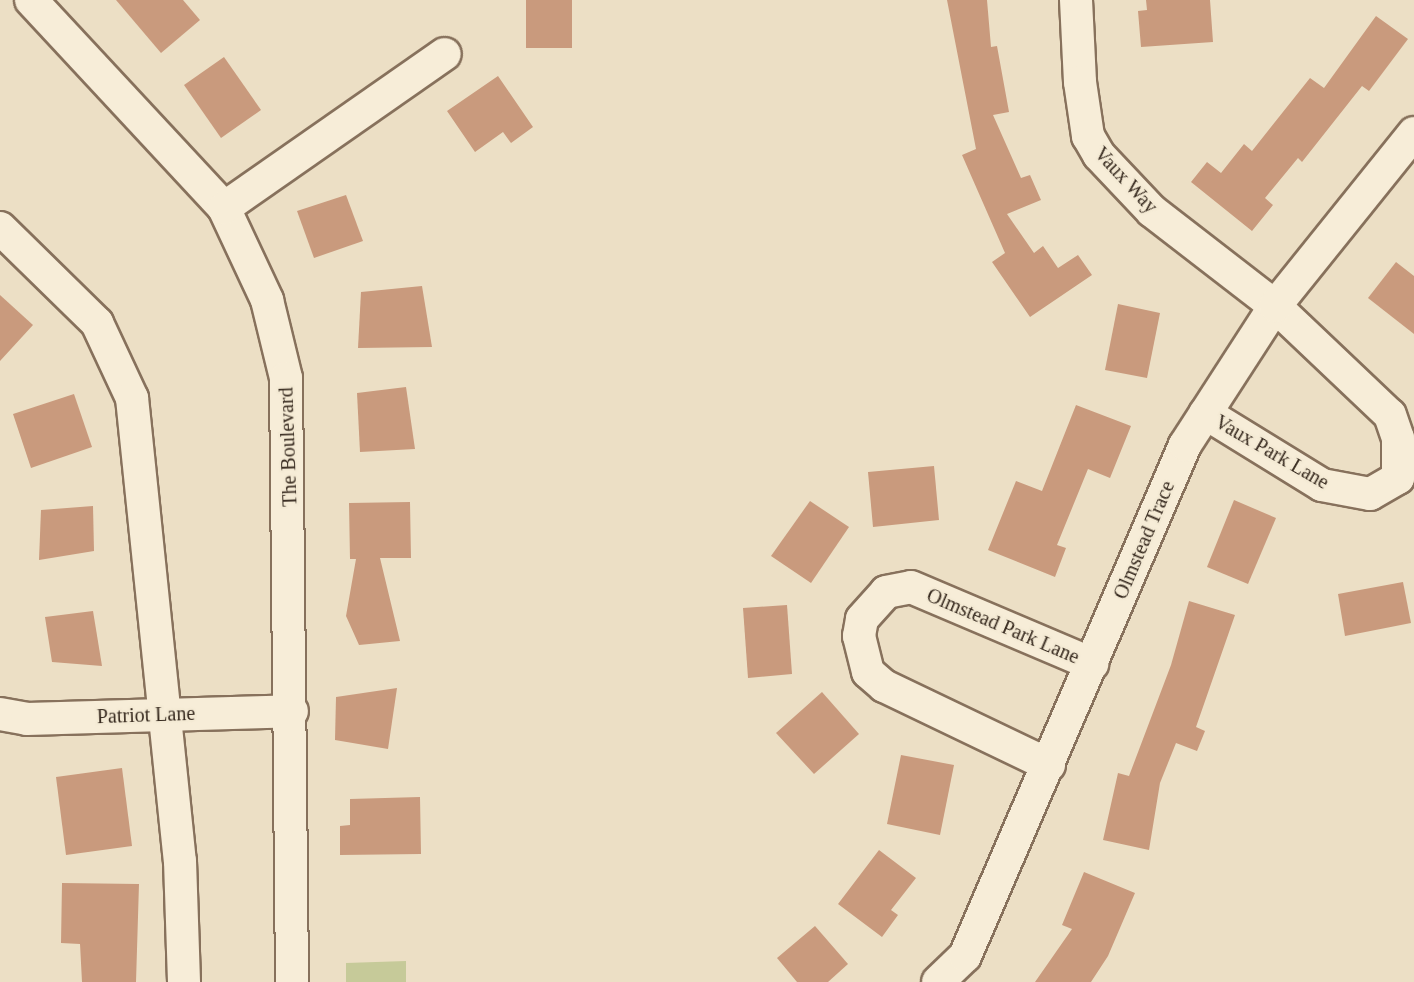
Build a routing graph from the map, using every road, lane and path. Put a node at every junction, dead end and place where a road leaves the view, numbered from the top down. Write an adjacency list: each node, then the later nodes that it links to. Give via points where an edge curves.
1 (31, 0): 5 (street, The Boulevard)
2 (1076, 0): 7 (street, Vaux Way, via 1080,82 1088,136 1099,155 1152,211)
3 (446, 54): 5 (street)
4 (1414, 133): 7 (street, Olmstead Trace)
5 (224, 208): 10 (street, The Boulevard, via 267,300 286,378)
6 (0, 228): 12 (street, via 97,323 132,398)
7 (1275, 306): 8 (street, Olmstead Trace); 8 (street, Vaux Park Lane, via 1390,415 1398,438 1398,478 1370,494 1322,485)
8 (1205, 413): 9 (street, Olmstead Trace, via 1185,445)
9 (1092, 664): 13 (street, Olmstead Trace); 13 (street, Olmstead Park Lane, via 911,587 886,592 862,619 859,636 868,672 884,686)
10 (292, 711): 12 (street, Patriot Lane); 15 (street, The Boulevard)
11 (0, 714): 12 (street, Patriot Lane, via 27,719)
12 (165, 715): 14 (street, via 180,861)
13 (1049, 765): 16 (street, Olmstead Trace, via 965,956)
14 (184, 982)
15 (292, 982)
16 (938, 982)

